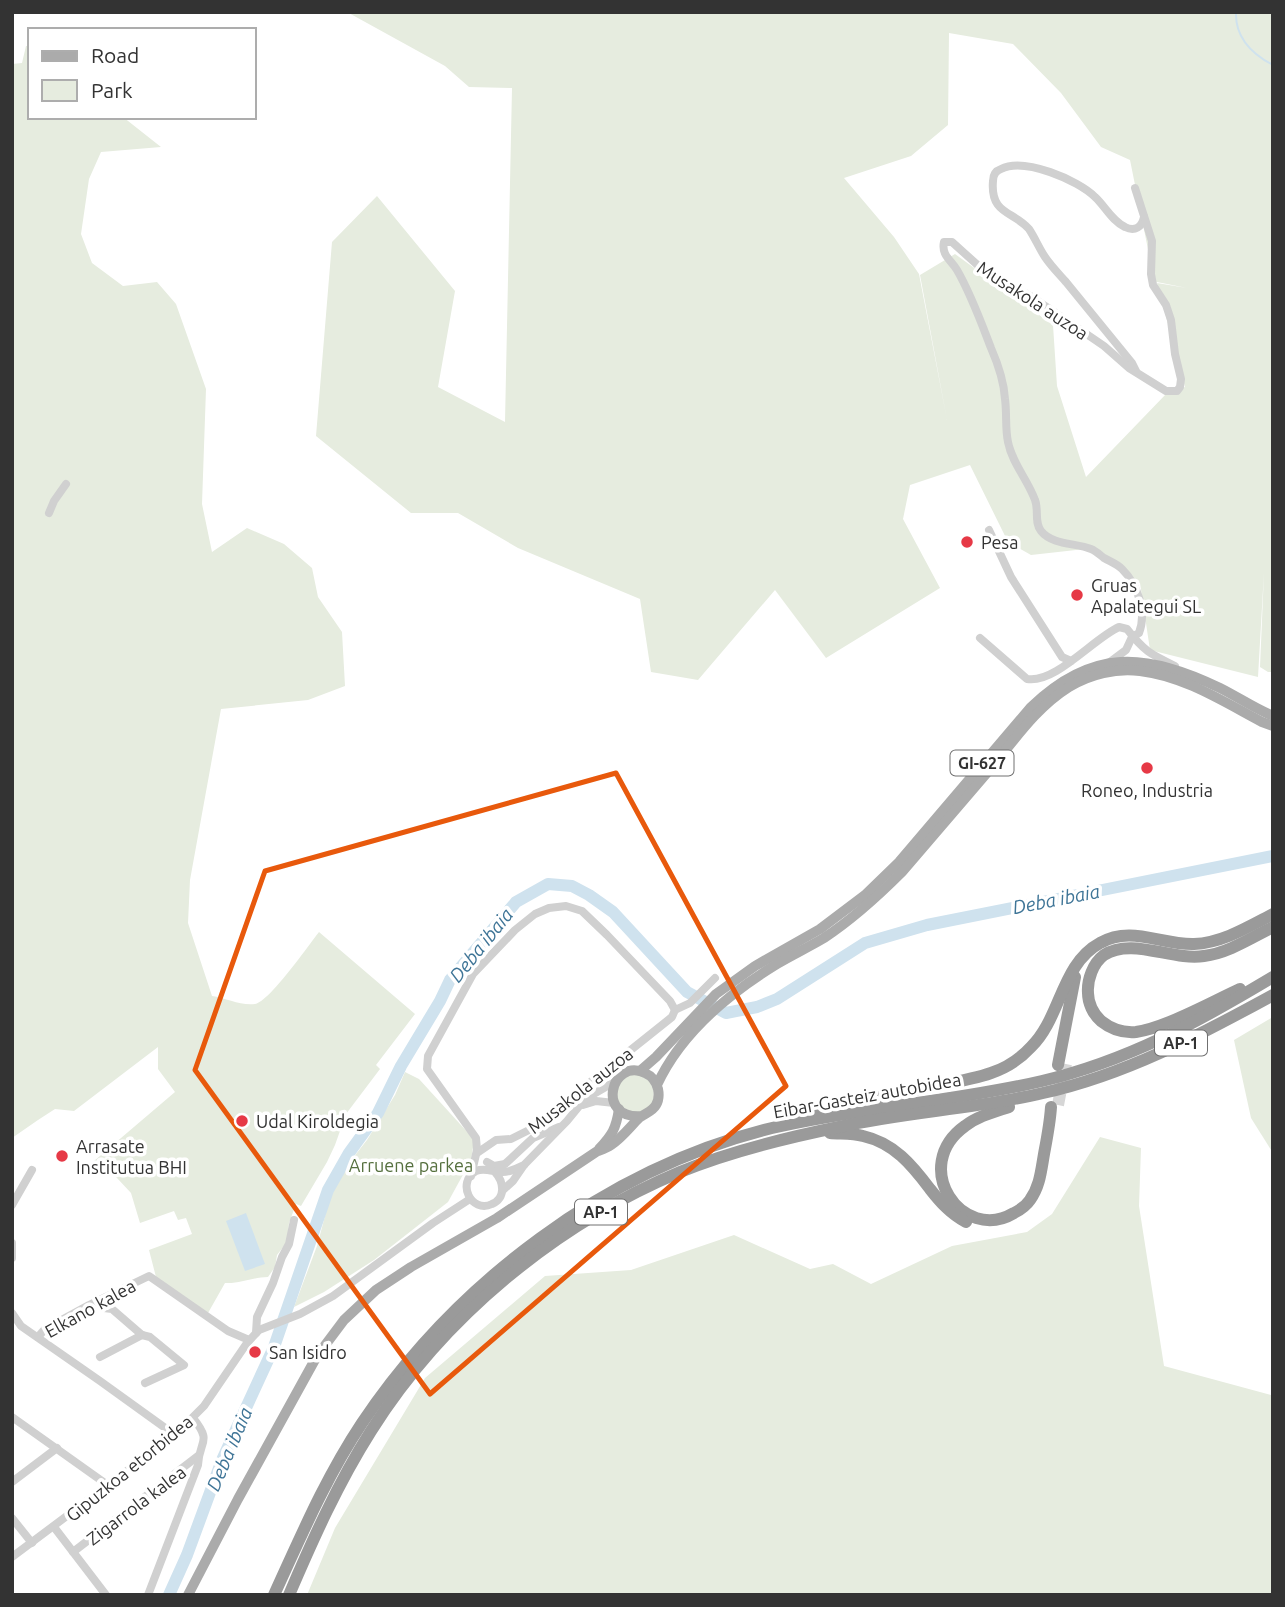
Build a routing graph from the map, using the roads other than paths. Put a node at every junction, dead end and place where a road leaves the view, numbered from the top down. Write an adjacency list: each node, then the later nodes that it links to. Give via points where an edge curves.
1 (1135, 188): 2 (street, Musakola auzoa)
2 (1144, 217): 3 (street, Musakola auzoa, via 1152,241 1153,285 1171,320 1180,387 1166,391); 3 (street, Musakola auzoa, via 1140,227 1124,227 1085,188 1042,170 1002,167 992,178 998,206 1027,227 1054,269)
3 (1136, 371): 7 (street, Musakola auzoa, via 982,268 952,242 943,244 999,371 1008,441 1035,500 1037,522 1044,534 1094,551 1130,578 1140,601 1141,627)
4 (66, 484): 5 (street)
5 (49, 513)
6 (989, 530): 9 (street, via 1021,595 1062,657)
7 (1132, 637): 9 (street, via 1119,627); 10 (street, Musakola auzoa, via 1126,650); 11 (street, via 1149,653)
8 (980, 638): 9 (street, via 1027,679 1035,681)
9 (1071, 661)
10 (1110, 662): 11 (main road, GI-627, via 1142,662); 19 (main road, GI-627, via 1084,669 1047,691 865,895 820,929 755,966)
11 (1188, 674): 12 (main road, GI-627)
12 (1273, 716)
13 (1273, 726): 19 (main road, GI-627, via 1199,690 1150,673 1104,672 1072,685 1043,707 872,901 825,937)
14 (1273, 914): 16 (highway, via 1205,943 1122,935 1098,944)
15 (1273, 927): 16 (highway, via 1205,956 1123,948)
16 (1089, 960): 17 (highway, via 1093,1011 1120,1031 1151,1028); 23 (highway); 36 (highway, via 1070,974 1042,1034 1006,1067 971,1079 776,1120 704,1145)
17 (1273, 976): 36 (highway, Eibar-Gasteiz autobidea / AP-1, via 1157,1042 1081,1070 990,1091 770,1129)
18 (713, 980): 21 (street, Musakola auzoa, via 690,1003)
19 (730, 989): 22 (main road, GI-627)
20 (1273, 995): 26 (highway, Eibar-Gasteiz autobidea / AP-1, via 1163,1052)
21 (674, 1010): 33 (street, Musakola auzoa, via 672,1017 624,1056 532,1128); 35 (street, via 582,911 566,906 535,914 473,974 428,1056 427,1069 475,1135)
22 (701, 1017): 24 (main road, GI-627); 27 (main road, GI-627, via 666,1065)
23 (1062, 1065)
24 (640, 1071): 25 (main road, GI-627, via 627,1072); 27 (main road)
25 (616, 1081): 28 (street, Musakola auzoa); 29 (main road, GI-627, via 612,1091)
26 (1084, 1082): 32 (highway, Eibar-Gasteiz autobidea / AP-1, via 993,1103); 32 (highway, via 986,1114 965,1125 944,1150 942,1178 950,1200 973,1216 1009,1216 1029,1202 1040,1180 1055,1106 1043,1194 1030,1212 1002,1227 977,1226 953,1214 891,1147 861,1135)
27 (657, 1086): 30 (main road, GI-627, via 656,1105)
28 (580, 1106): 29 (street, Musakola auzoa, via 596,1101); 31 (street, Musakola auzoa)
29 (617, 1106): 30 (main road, via 625,1114); 34 (main road, GI-627, via 614,1133)
30 (642, 1116): 34 (main road, GI-627, via 612,1145)
31 (562, 1126): 37 (street, Musakola auzoa); 38 (street, via 533,1138 505,1164)
32 (816, 1133): 71 (highway, Eibar-Gasteiz autobidea / AP-1, via 680,1172 604,1211 513,1273 436,1347 372,1429 332,1499)
33 (511, 1139): 35 (street, Musakola auzoa, via 496,1140); 38 (street, via 493,1146 486,1156)
34 (596, 1152): 69 (main road, GI-627, via 497,1219 376,1290 344,1320 317,1356)
35 (476, 1154): 40 (street)
36 (677, 1160): 70 (highway, Eibar-Gasteiz autobidea / AP-1, via 595,1202 549,1232 469,1296 427,1339 361,1424)
37 (524, 1166): 38 (street, via 506,1172); 41 (street, Musakola auzoa)
38 (491, 1168): 40 (street); 41 (street)
39 (32, 1170): 43 (street)
40 (471, 1175): 42 (street, via 466,1185)
41 (503, 1190): 42 (street, Gipuzkoa etorbidea, via 492,1204)
42 (470, 1199): 49 (street, Gipuzkoa etorbidea, via 332,1296)
43 (12, 1205)
44 (294, 1220): 49 (street, via 289,1244 257,1317)
45 (12, 1244): 46 (street)
46 (12, 1258)
47 (99, 1300): 50 (street); 51 (street, Elkano kalea); 52 (street, Elkano kalea, via 149,1276 228,1331)
48 (12, 1313): 51 (street)
49 (256, 1333): 52 (street, Gipuzkoa etorbidea)
50 (142, 1335): 53 (street); 54 (street, via 184,1365)
51 (38, 1337): 57 (street)
52 (249, 1340): 56 (street, Gipuzkoa etorbidea)
53 (100, 1357)
54 (145, 1383)
55 (12, 1417): 58 (street)
56 (193, 1418): 57 (street, Gipuzkoa etorbidea); 59 (street, Zigarrola kalea, via 205,1438)
57 (175, 1435): 61 (street, Gipuzkoa etorbidea)
58 (57, 1448): 60 (street); 61 (street)
59 (198, 1456): 65 (street, Zigarrola kalea); 68 (street, Zigarrola kalea)
60 (12, 1482)
61 (109, 1486): 63 (street, Gipuzkoa etorbidea)
62 (12, 1518): 64 (street)
63 (54, 1527): 64 (street, Gipuzkoa etorbidea); 65 (street, Zigarrola kalea)
64 (32, 1543): 66 (street, Gipuzkoa etorbidea)
65 (73, 1552): 67 (street, Zigarrola kalea)
66 (12, 1557)
67 (106, 1595)
68 (149, 1595)
69 (188, 1595)
70 (274, 1595)
71 (289, 1595)

